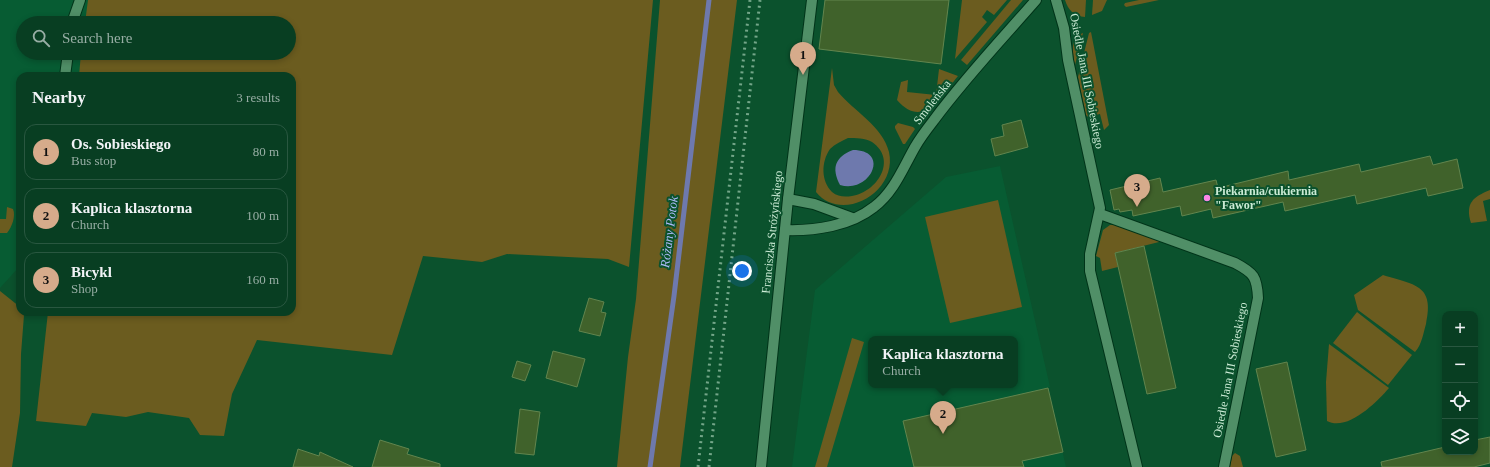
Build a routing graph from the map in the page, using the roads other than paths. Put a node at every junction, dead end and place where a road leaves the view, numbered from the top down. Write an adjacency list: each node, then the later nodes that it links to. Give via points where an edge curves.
1 (80, 0): 5 (street)
2 (812, 0): 8 (street, Franciszka Stróżyńskiego)
3 (1036, 0): 10 (street, Smoleńska, via 934,120 915,146 888,194 873,208)
4 (1056, 0): 9 (street, Osiedle Jana III Sobieskiego, via 1064,28 1068,60)
5 (74, 16)
6 (67, 60): 7 (street)
7 (66, 72)
8 (788, 199): 10 (street, via 814,204); 11 (street, Franciszka Stróżyńskiego)
9 (1100, 214): 13 (street, Osiedle Jana III Sobieskiego, via 1090,254 1090,271); 14 (street, Osiedle Jana III Sobieskiego, via 1235,264 1250,271 1255,279 1258,298)
10 (852, 218): 11 (street, Smoleńska, via 818,230)
11 (785, 230): 12 (street, Franciszka Stróżyńskiego)
12 (761, 467)
13 (1137, 467)
14 (1224, 467)

